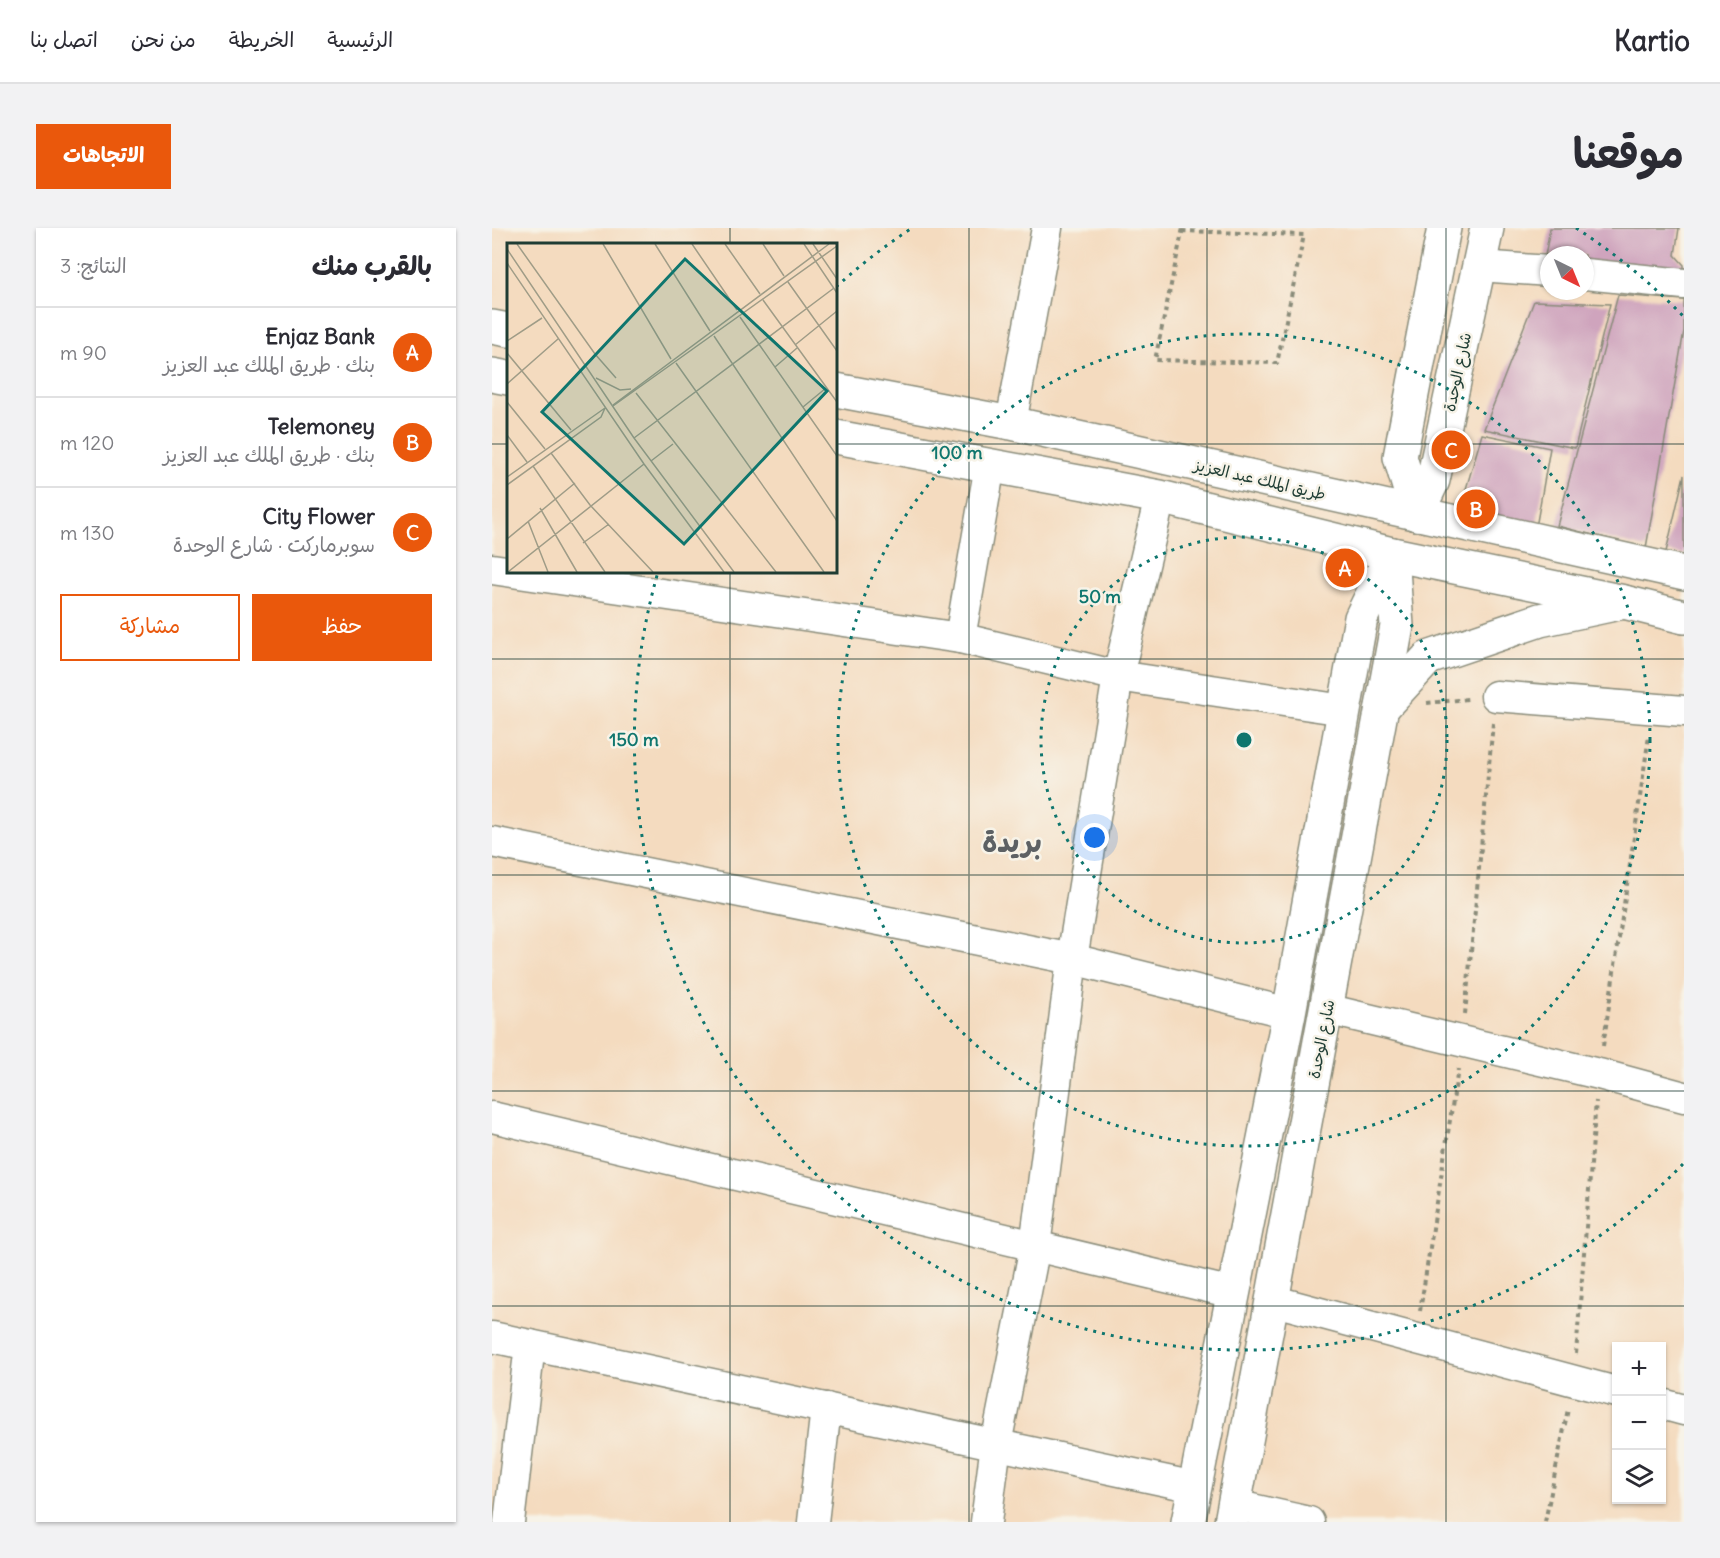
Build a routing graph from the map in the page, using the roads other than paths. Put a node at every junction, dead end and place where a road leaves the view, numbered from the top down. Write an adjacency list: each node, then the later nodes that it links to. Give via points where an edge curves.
1 (1047, 228): 13 (street)
2 (1444, 228): 17 (main road, via 1400,457)
3 (1487, 228): 4 (main road, شارع الوحدة)
4 (1480, 266): 5 (street); 17 (main road, شارع الوحدة, via 1433,480)
5 (1540, 270)
6 (1594, 275): 7 (street)
7 (1684, 284)
8 (492, 327): 9 (main road)
9 (507, 330)
10 (492, 375): 11 (main road)
11 (507, 378)
12 (837, 390): 13 (main road, طريق الملك عبد العزيز)
13 (1011, 423): 17 (main road, طريق الملك عبد العزيز)
14 (837, 437): 15 (main road)
15 (990, 465): 16 (main road); 25 (street)
16 (1160, 497): 18 (main road); 26 (street)
17 (1417, 514): 22 (main road, طريق الملك عبد العزيز)
18 (1392, 555): 23 (main road); 28 (main road, شارع الوحدة, via 1397,626); 29 (main road, via 1361,618)
19 (492, 569): 20 (street)
20 (507, 571)
21 (519, 573): 25 (street)
22 (1684, 573)
23 (1624, 602): 24 (main road); 28 (main road, via 1540,620 1428,658)
24 (1684, 617)
25 (960, 638): 26 (street)
26 (1118, 676): 29 (street); 32 (street)
27 (1496, 696): 30 (street)
28 (1382, 708): 33 (main road, شارع الوحدة)
29 (1344, 710): 34 (main road)
30 (1684, 711)
31 (492, 842): 32 (street)
32 (1072, 959): 34 (street); 37 (street)
33 (1326, 1010): 35 (street); 39 (main road, شارع الوحدة)
34 (1288, 1012): 38 (main road)
35 (1684, 1097)
36 (492, 1117): 37 (street)
37 (1035, 1246): 38 (street); 46 (street)
38 (1233, 1293): 47 (main road)
39 (1271, 1300): 42 (street); 48 (main road, شارع الوحدة)
40 (492, 1337): 41 (street)
41 (530, 1345): 44 (street); 49 (street)
42 (1612, 1391)
43 (1666, 1405): 45 (street)
44 (826, 1408): 46 (street); 50 (street)
45 (1684, 1410)
46 (996, 1444): 47 (street); 51 (street)
47 (1195, 1487): 52 (main road)
48 (1232, 1513): 53 (street)
49 (509, 1522)
50 (813, 1522)
51 (986, 1522)
52 (1188, 1522)
53 (1308, 1522)

